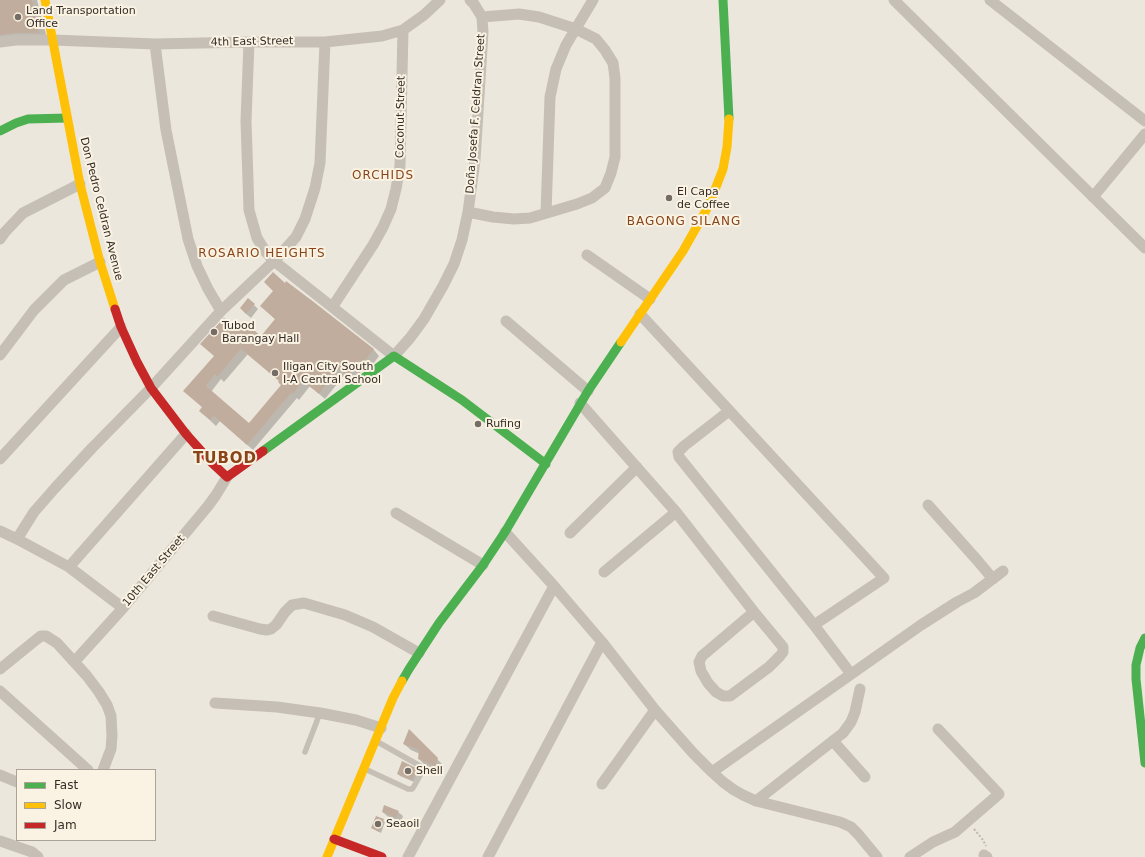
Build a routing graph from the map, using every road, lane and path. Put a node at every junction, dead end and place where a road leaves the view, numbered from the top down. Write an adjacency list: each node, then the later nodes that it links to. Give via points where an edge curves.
1 (45, 0): 11 (street, Don Pedro Celdran Avenue)
2 (440, 0): 10 (street, 4th East Street, via 424,16)
3 (470, 0): 8 (street)
4 (593, 0): 9 (street)
5 (723, 0): 29 (street, via 729,124 722,169 709,205 695,231)
6 (894, 0): 21 (street)
7 (990, 0): 17 (street)
8 (482, 16): 9 (street, via 519,14); 22 (street, Doña Josefa F. Celdran Street, via 475,160)
9 (576, 28): 23 (street, via 556,69 550,97); 23 (street, via 596,38 613,63 616,78 615,157 605,188 592,198)
10 (403, 30): 14 (street, 4th East Street, via 382,36); 30 (street, Coconut Street, via 400,166 391,209 373,245)
11 (53, 40): 12 (street, 4th East Street); 15 (street, 4th East Street); 16 (street, Don Pedro Celdran Avenue)
12 (0, 42)
13 (249, 42): 14 (street, 4th East Street); 15 (street, 4th East Street); 27 (street, via 246,121 249,210 257,238)
14 (325, 42): 27 (street, via 320,163 315,188 305,219 296,236)
15 (154, 44): 31 (street, via 166,130 188,239 197,266)
16 (68, 118): 18 (street, via 28,119); 20 (street, Don Pedro Celdran Avenue)
17 (1145, 121)
18 (0, 131)
19 (1145, 134): 21 (street)
20 (80, 184): 24 (street, via 23,213); 28 (street, Don Pedro Celdran Avenue)
21 (1093, 197): 25 (street)
22 (468, 212): 23 (street, via 514,218 530,218); 36 (street, Doña Josefa F. Celdran Street, via 454,264 443,286 410,338)
23 (546, 213)
24 (0, 239)
25 (1145, 248)
26 (587, 255): 29 (street)
27 (274, 261): 30 (street); 31 (street)
28 (100, 262): 34 (street, Don Pedro Celdran Avenue); 35 (street, via 64,280 34,310)
29 (650, 299): 32 (street)
30 (333, 306): 36 (street)
31 (221, 311): 37 (street)
32 (640, 314): 38 (street); 40 (street)
33 (506, 321): 38 (street)
34 (121, 327): 37 (street, Don Pedro Celdran Avenue); 42 (street)
35 (0, 355)
36 (394, 356): 43 (street, via 462,400); 45 (street)
37 (151, 388): 41 (street, Don Pedro Celdran Avenue); 52 (street, via 55,488 34,512)
38 (588, 391): 39 (street)
39 (580, 403): 43 (street); 44 (street)
40 (729, 411): 62 (street, via 684,446 678,455); 62 (street, via 884,578)
41 (186, 434): 45 (street, Don Pedro Celdran Avenue); 54 (street)
42 (0, 459)
43 (546, 464): 50 (street)
44 (636, 467): 47 (street); 51 (street)
45 (227, 476): 59 (street, 10th East Street, via 208,506)
46 (928, 505): 57 (street)
47 (676, 512): 56 (street); 60 (street)
48 (396, 513): 53 (street)
49 (0, 531): 52 (street)
50 (505, 532): 53 (street); 58 (street)
51 (570, 533)
52 (17, 539): 54 (street)
53 (483, 565): 65 (street)
54 (69, 567): 59 (street)
55 (1003, 571): 57 (street)
56 (604, 572)
57 (992, 579): 68 (street)
58 (554, 586): 64 (street); 96 (street)
59 (123, 608): 66 (street, 10th East Street)
60 (754, 612): 60 (street, via 783,647 783,652 769,667 743,687 730,696 723,696 708,683 700,671 699,662 702,656)
61 (213, 616): 65 (street, via 267,630 276,625 292,605 304,603 345,615)
62 (814, 625): 68 (street)
63 (1145, 638): 79 (street, via 1136,665 1136,678)
64 (602, 642): 72 (street); 97 (street)
65 (419, 653): 74 (street, via 393,698)
66 (75, 661): 67 (street, via 57,643 46,636 41,636); 82 (street, via 99,692 111,716 111,749)
67 (0, 669)
68 (851, 674): 83 (street)
69 (860, 689): 77 (street, via 851,722 843,733)
70 (0, 691): 81 (street)
71 (215, 704): 73 (street, via 278,707)
72 (655, 710): 83 (street); 87 (street)
73 (320, 713): 74 (street); 78 (lane)
74 (381, 728): 76 (street)
75 (938, 729): 89 (street, via 999,794)
76 (376, 741): 80 (street); 80 (lane, via 422,767 422,772 413,788 408,789)
77 (832, 741): 85 (street); 88 (street)
78 (305, 752)
79 (1145, 763)
80 (364, 768): 90 (street)
81 (87, 769)
82 (103, 769)
83 (712, 772): 88 (street, via 743,796)
84 (0, 775): 86 (street)
85 (865, 777)
86 (16, 782)
87 (602, 784)
88 (756, 801): 98 (street, via 851,827)
89 (967, 822): 92 (path, via 985,843); 99 (street, via 956,832 933,842)
90 (334, 839): 94 (street); 95 (street)
91 (0, 841): 93 (street, via 32,852)
92 (986, 856)
93 (38, 857)
94 (327, 857)
95 (382, 857)
96 (408, 857)
97 (488, 857)
98 (877, 857)
99 (910, 857)

